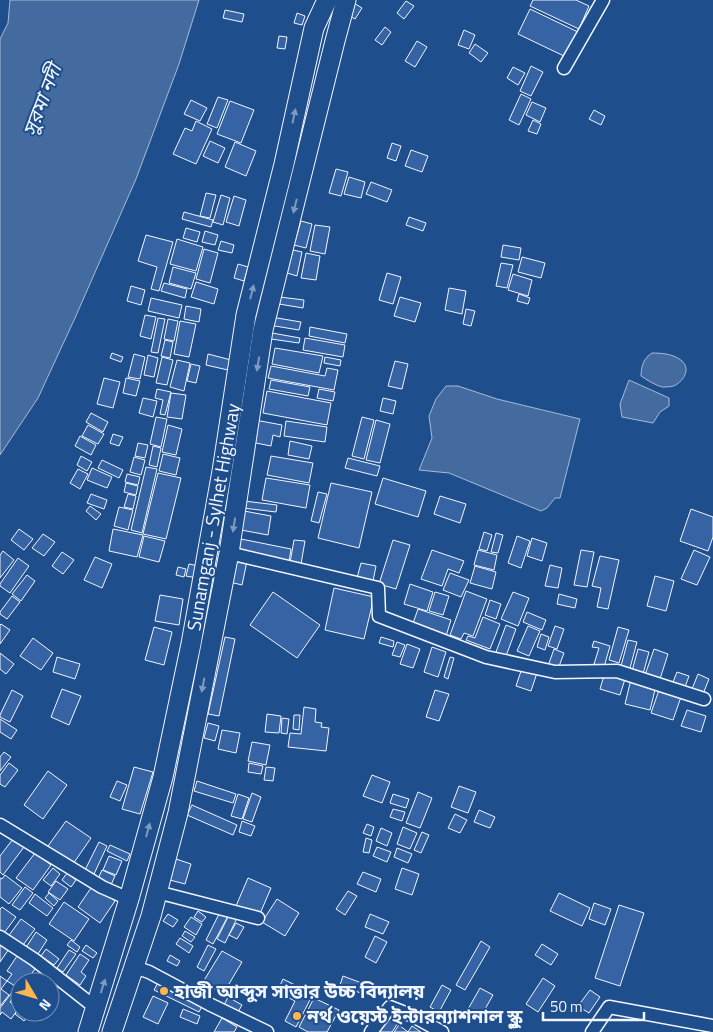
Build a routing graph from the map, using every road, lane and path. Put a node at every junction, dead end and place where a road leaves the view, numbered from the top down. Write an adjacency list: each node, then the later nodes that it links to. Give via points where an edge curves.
1 (327, 0): 9 (main road, Sunamganj - Sylhet Highway, one-way to 1, via 163,777 191,644 246,315 314,28)
2 (346, 0): 5 (main road, Sunamganj - Sylhet Highway, one-way to 5, via 263,330)
3 (603, 0): 4 (street)
4 (564, 68)
5 (229, 553): 6 (street, via 378,588 379,616 486,657 555,672 617,671); 8 (main road, Sunamganj - Sylhet Highway, one-way to 8, via 178,813)
6 (704, 699)
7 (0, 825): 9 (street, via 102,887)
8 (157, 892): 10 (street); 12 (main road, Sunamganj - Sylhet Highway)
9 (130, 900): 13 (main road, Sunamganj - Sylhet Highway, one-way to 9)
10 (258, 918)
11 (0, 937): 13 (street)
12 (134, 967): 16 (main road, Sunamganj - Sylhet Highway); 17 (street)
13 (96, 1008): 15 (main road, Sunamganj - Sylhet Highway)
14 (713, 1026): 20 (street, via 609,1007)
15 (88, 1032)
16 (112, 1032)
17 (267, 1032)
18 (370, 1032): 19 (street, via 390,1008)
19 (442, 1032)
20 (592, 1032)

